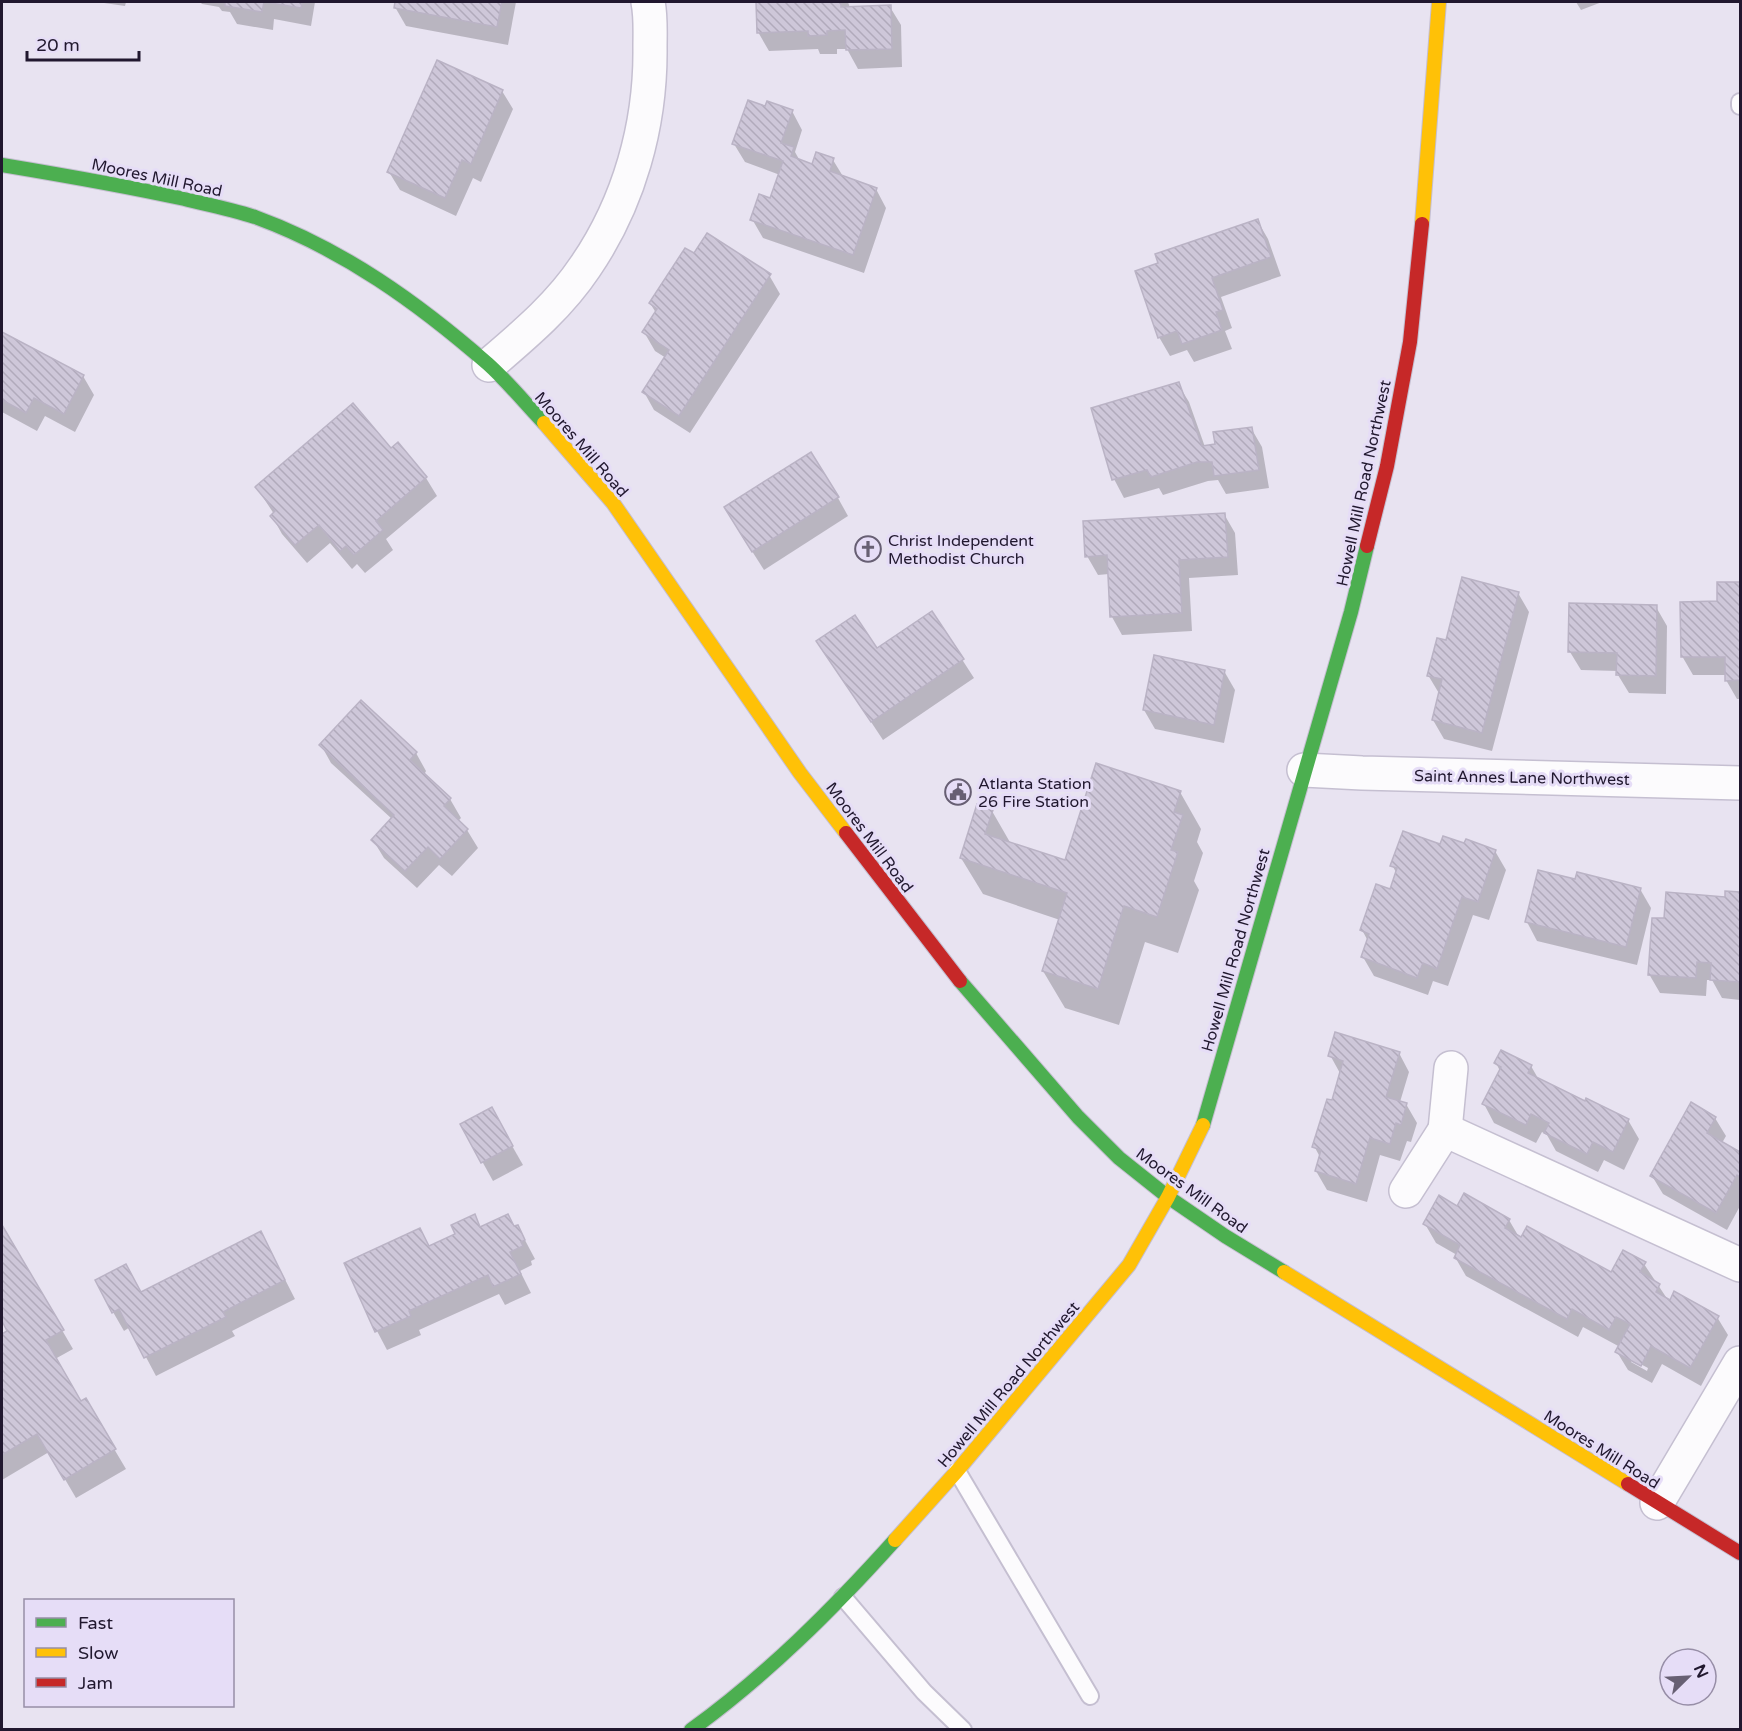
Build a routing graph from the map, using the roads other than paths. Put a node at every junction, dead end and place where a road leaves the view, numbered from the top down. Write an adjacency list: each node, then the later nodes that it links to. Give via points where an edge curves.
1 (648, 2): 4 (street, via 651,80 640,146 618,209 585,268 542,319)
2 (1439, 2): 5 (street, Howell Mill Road Northwest, via 1410,342 1387,466 1351,612)
3 (2, 165): 4 (street, Moores Mill Road, via 119,184 254,217 350,261 398,292)
4 (489, 365): 10 (street, Moores Mill Road, via 613,503 800,773 964,986 1078,1117 1119,1158)
5 (1304, 770): 6 (street, Saint Annes Lane Northwest); 10 (street, Howell Mill Road Northwest, via 1204,1122)
6 (1740, 783)
7 (1451, 1068): 8 (street)
8 (1445, 1130): 9 (street); 11 (street)
9 (1406, 1191)
10 (1168, 1197): 13 (street, Howell Mill Road Northwest, via 1129,1265); 14 (street, Moores Mill Road)
11 (1740, 1265)
12 (1740, 1363): 14 (street)
13 (957, 1470): 16 (street, Howell Mill Road Northwest); 17 (lane)
14 (1657, 1503): 15 (street, Moores Mill Road)
15 (1740, 1553)
16 (843, 1597): 18 (street, Howell Mill Road Northwest, via 734,1699); 19 (lane, via 924,1692)
17 (1090, 1696)
18 (691, 1730)
19 (963, 1730)

